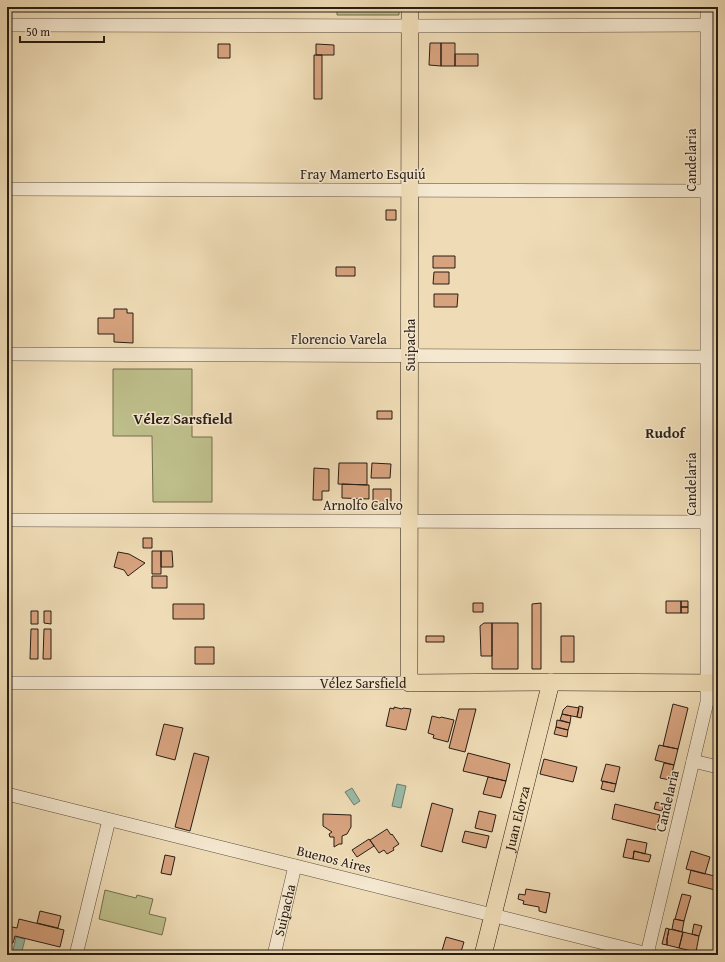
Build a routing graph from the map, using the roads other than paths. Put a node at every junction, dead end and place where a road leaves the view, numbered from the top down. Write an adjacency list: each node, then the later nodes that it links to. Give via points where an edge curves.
1 (410, 7): 5 (main road, Suipacha)
2 (707, 7): 4 (street, Candelaria)
3 (7, 25): 5 (street)
4 (712, 25): 5 (street); 8 (street, Candelaria)
5 (410, 26): 7 (main road, Suipacha)
6 (7, 189): 7 (street, Fray Mamerto Esquiú)
7 (410, 190): 8 (street, Fray Mamerto Esquiú); 10 (main road, Suipacha)
8 (712, 191): 11 (street, Candelaria)
9 (7, 354): 10 (street, Florencio Varela)
10 (410, 356): 11 (street, Florencio Varela); 13 (main road, Suipacha)
11 (712, 357): 14 (street, Candelaria)
12 (7, 520): 13 (street, Arnolfo Calvo)
13 (410, 521): 14 (street, Arnolfo Calvo); 17 (main road, Suipacha)
14 (713, 522): 18 (street, Candelaria)
15 (551, 682): 17 (main road, Vélez Sarsfield); 18 (main road, Vélez Sarsfield); 24 (main road, Juan Elorza)
16 (7, 683): 17 (street, Vélez Sarsfield)
17 (409, 683)
18 (713, 683): 19 (street, Candelaria)
19 (693, 761): 20 (street); 25 (street, Candelaria)
20 (718, 767)
21 (7, 794): 22 (street, Buenos Aires)
22 (108, 820): 23 (street, Buenos Aires); 26 (street)
23 (295, 866): 24 (street, Buenos Aires); 27 (street, Suipacha)
24 (493, 916): 25 (street, Buenos Aires); 28 (main road, Juan Elorza)
25 (650, 954)
26 (76, 955)
27 (274, 955)
28 (483, 955)

